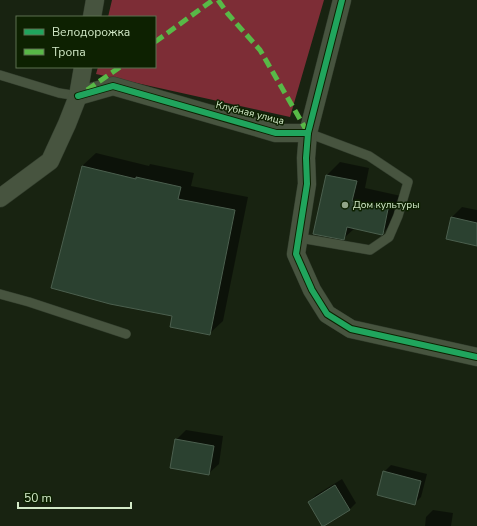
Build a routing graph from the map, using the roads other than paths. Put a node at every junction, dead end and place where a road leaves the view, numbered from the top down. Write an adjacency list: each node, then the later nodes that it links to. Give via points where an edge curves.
1 (96, 0): 3 (street)
2 (342, 0): 7 (street)
3 (92, 16)
4 (83, 68): 6 (street)
5 (0, 75): 6 (lane, via 58,93)
6 (78, 96): 7 (street, Клубная улица, via 113,86 276,133); 8 (street, via 50,161)
7 (308, 133): 9 (street, via 307,184); 9 (lane, via 370,156 408,182 389,238 370,250)
8 (0, 198)
9 (300, 238): 12 (street, via 296,254 312,290 327,314 351,329)
10 (0, 294): 11 (lane)
11 (126, 334)
12 (477, 357)

